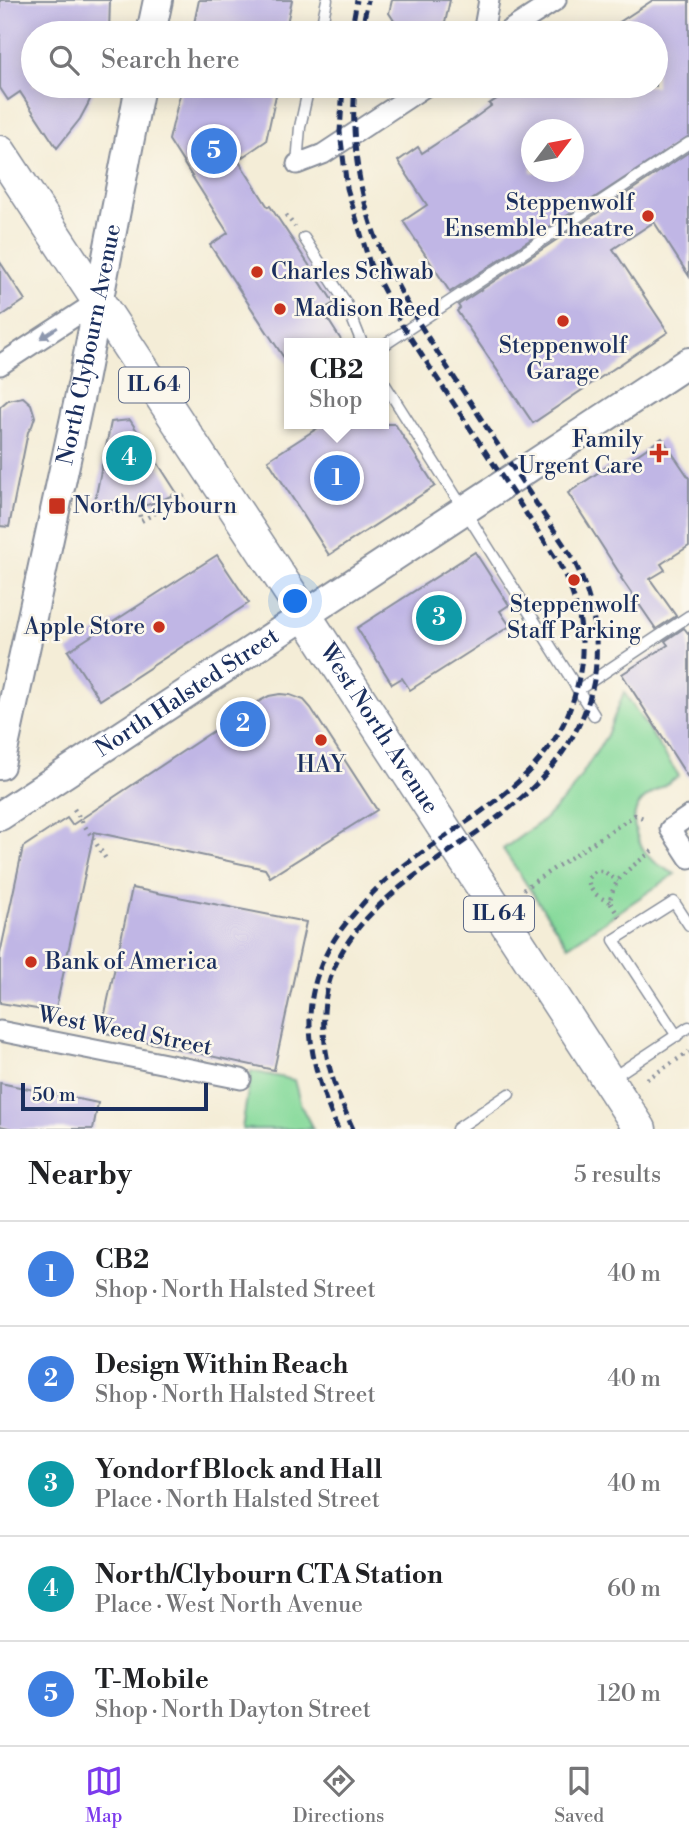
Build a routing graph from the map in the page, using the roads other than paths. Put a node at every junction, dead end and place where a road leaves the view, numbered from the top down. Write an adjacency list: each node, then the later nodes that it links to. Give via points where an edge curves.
1 (158, 0): 5 (main road)
2 (327, 0): 6 (lane)
3 (489, 0): 7 (street)
4 (556, 0): 8 (street)
5 (154, 21)
6 (323, 21)
7 (485, 21)
8 (524, 21)
9 (138, 98): 16 (main road, North Clybourn Avenue)
10 (306, 98): 14 (lane)
11 (408, 98): 14 (street, via 323,153)
12 (689, 143): 18 (lane)
13 (0, 152): 16 (main road, West North Avenue / IL 64)
14 (297, 164)
15 (304, 238): 17 (lane, via 346,303)
16 (98, 301): 20 (street, one-way to 20); 23 (main road, West North Avenue / IL 64); 27 (main road, North Clybourn Avenue)
17 (360, 338)
18 (389, 342)
19 (689, 362): 22 (main road, North Halsted Street)
20 (0, 365)
21 (389, 391): 22 (lane)
22 (464, 510): 23 (main road, North Halsted Street); 25 (lane)
23 (305, 615): 28 (main road, North Halsted Street); 36 (main road, West North Avenue / IL 64)
24 (689, 616): 25 (lane)
25 (578, 690): 26 (lane)
26 (594, 715)
27 (0, 765)
28 (0, 816)
29 (689, 816): 30 (street, via 670,829)
30 (689, 858)
31 (689, 925): 34 (lane, via 674,902 614,940)
32 (689, 1027): 34 (lane)
33 (0, 1031): 35 (street, West Weed Street)
34 (677, 1036): 36 (lane)
35 (241, 1079)
36 (608, 1081): 39 (main road, West North Avenue / IL 64)
37 (509, 1094): 38 (lane)
38 (457, 1129)
39 (640, 1129)

